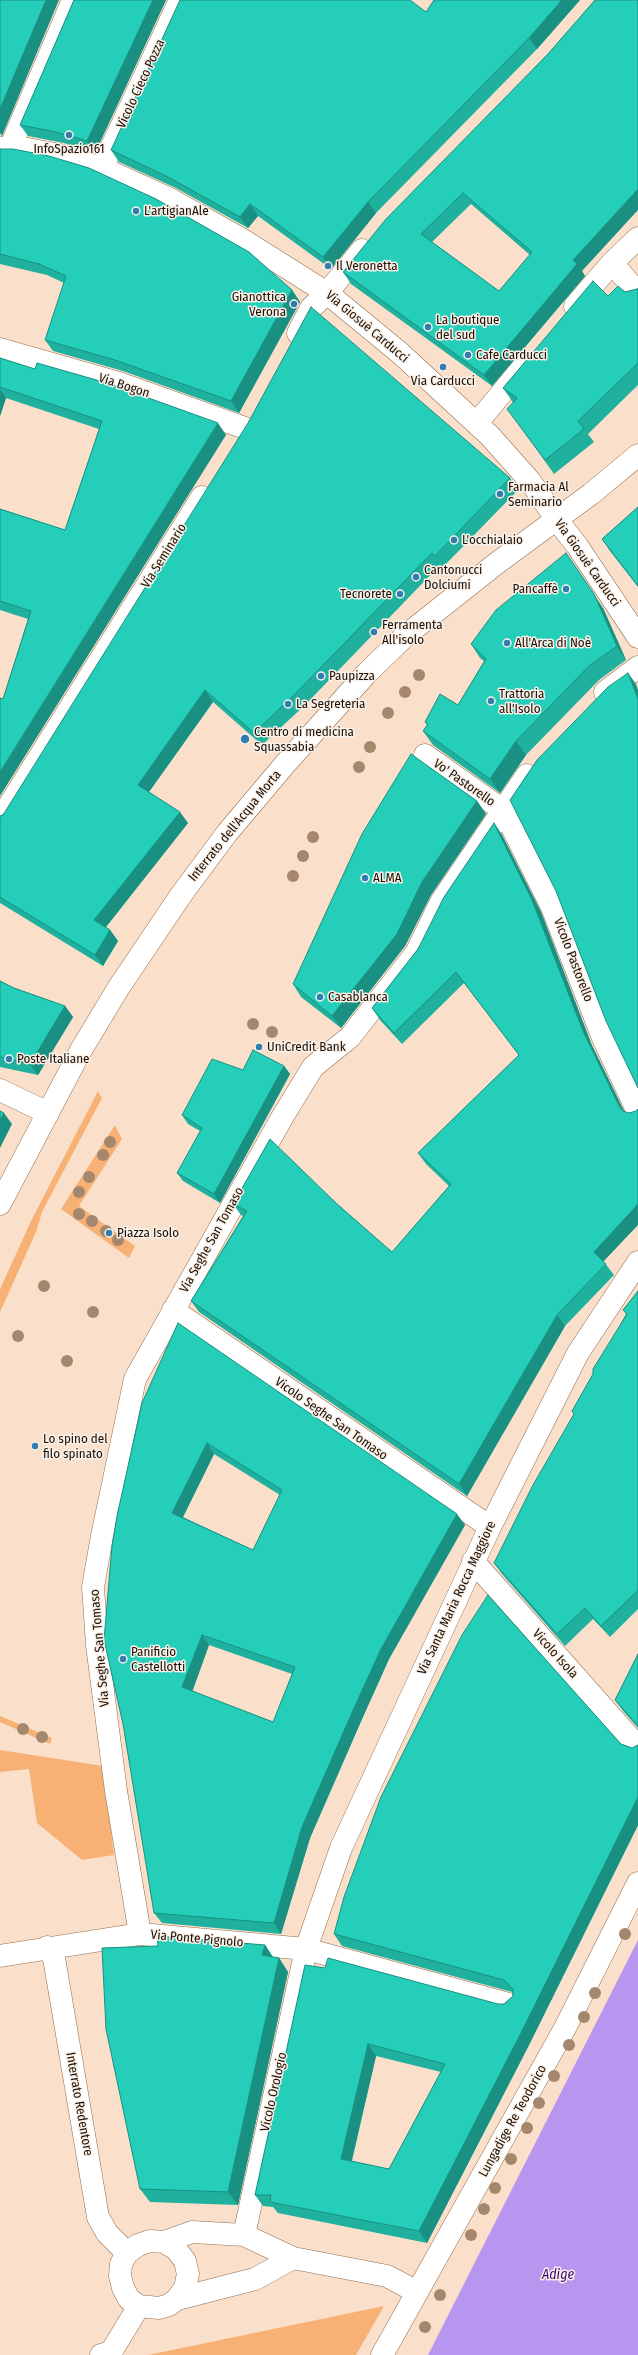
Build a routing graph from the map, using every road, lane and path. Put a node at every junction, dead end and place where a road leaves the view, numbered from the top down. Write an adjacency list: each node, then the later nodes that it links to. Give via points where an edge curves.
1 (73, 0): 3 (street)
2 (180, 0): 4 (street, Vicolo Cieco Pozza)
3 (5, 148): 4 (street, Via Giosuè Carducci, via 22,148 60,155)
4 (102, 168): 8 (street, Via Giosuè Carducci, via 170,199 243,240)
5 (375, 234): 8 (street)
6 (638, 238): 7 (street)
7 (612, 263): 9 (street); 10 (street)
8 (327, 293): 11 (street, via 312,308); 15 (street, Via Giosuè Carducci, via 400,353)
9 (638, 293)
10 (562, 322)
11 (289, 348)
12 (0, 349): 16 (street, Via Bogon, via 119,383)
13 (537, 351): 15 (street)
14 (256, 408): 16 (street)
15 (477, 423): 20 (street, Via Giosuè Carducci, via 530,481)
16 (245, 428): 17 (street)
17 (232, 448)
18 (638, 455): 20 (street, Interrato dell'Acqua Morta)
19 (211, 482): 27 (street, Via Seminario)
20 (557, 520): 21 (street, Via Giosuè Carducci); 30 (street, Interrato dell'Acqua Morta, via 497,562 405,636 367,673 286,763 227,833 152,936 111,1000)
21 (638, 637)
22 (638, 667): 23 (street, via 608,689)
23 (592, 705)
24 (425, 755): 26 (street, Vo' Pastorello)
25 (540, 759): 26 (street, Via Seghe San Tomaso)
26 (504, 811): 29 (street, Vicolo Pastorello, via 552,907 603,1038); 33 (street, Via Seghe San Tomaso, via 440,902 416,953 350,1037 313,1067)
27 (0, 820)
28 (0, 1090): 30 (street)
29 (638, 1112)
30 (48, 1113): 31 (street, Interrato dell'Acqua Morta)
31 (0, 1204)
32 (638, 1262): 34 (street, Via Santa Maria Rocca Maggiore, via 578,1353)
33 (173, 1310): 34 (street, Vicolo Seghe San Tomaso); 38 (street, Via Seghe San Tomaso, via 135,1379 93,1588 97,1645 116,1791)
34 (490, 1527): 35 (street, Via Santa Maria Rocca Maggiore)
35 (473, 1560): 36 (street, Vicolo Isola); 40 (street, Via Santa Maria Rocca Maggiore, via 341,1848)
36 (638, 1746)
37 (638, 1883): 47 (street, Lungadige Re Teodorico, via 565,2028)
38 (140, 1934): 39 (street, Via Ponte Pignolo); 40 (street, Via Ponte Pignolo)
39 (47, 1947): 41 (street, Via Ponte Pignolo); 45 (street, Interrato Redentore, via 54,1958 98,2217 107,2233)
40 (306, 1949): 42 (street, Via Ponte Pignolo); 43 (street, Vicolo Orologio)
41 (0, 1956)
42 (509, 2004)
43 (244, 2235): 44 (street, via 192,2232); 46 (street)
44 (164, 2242): 45 (street, via 150,2241); 48 (street, via 176,2249 185,2261 188,2274 185,2288)
45 (127, 2253): 49 (street, via 121,2264 122,2288)
46 (293, 2258): 47 (street, via 387,2276); 48 (street, via 255,2279)
47 (417, 2292): 51 (street, Lungadige Re Teodorico)
48 (177, 2299): 49 (street, via 159,2308)
49 (139, 2306): 50 (street, via 111,2352)
50 (101, 2355)
51 (382, 2355)

